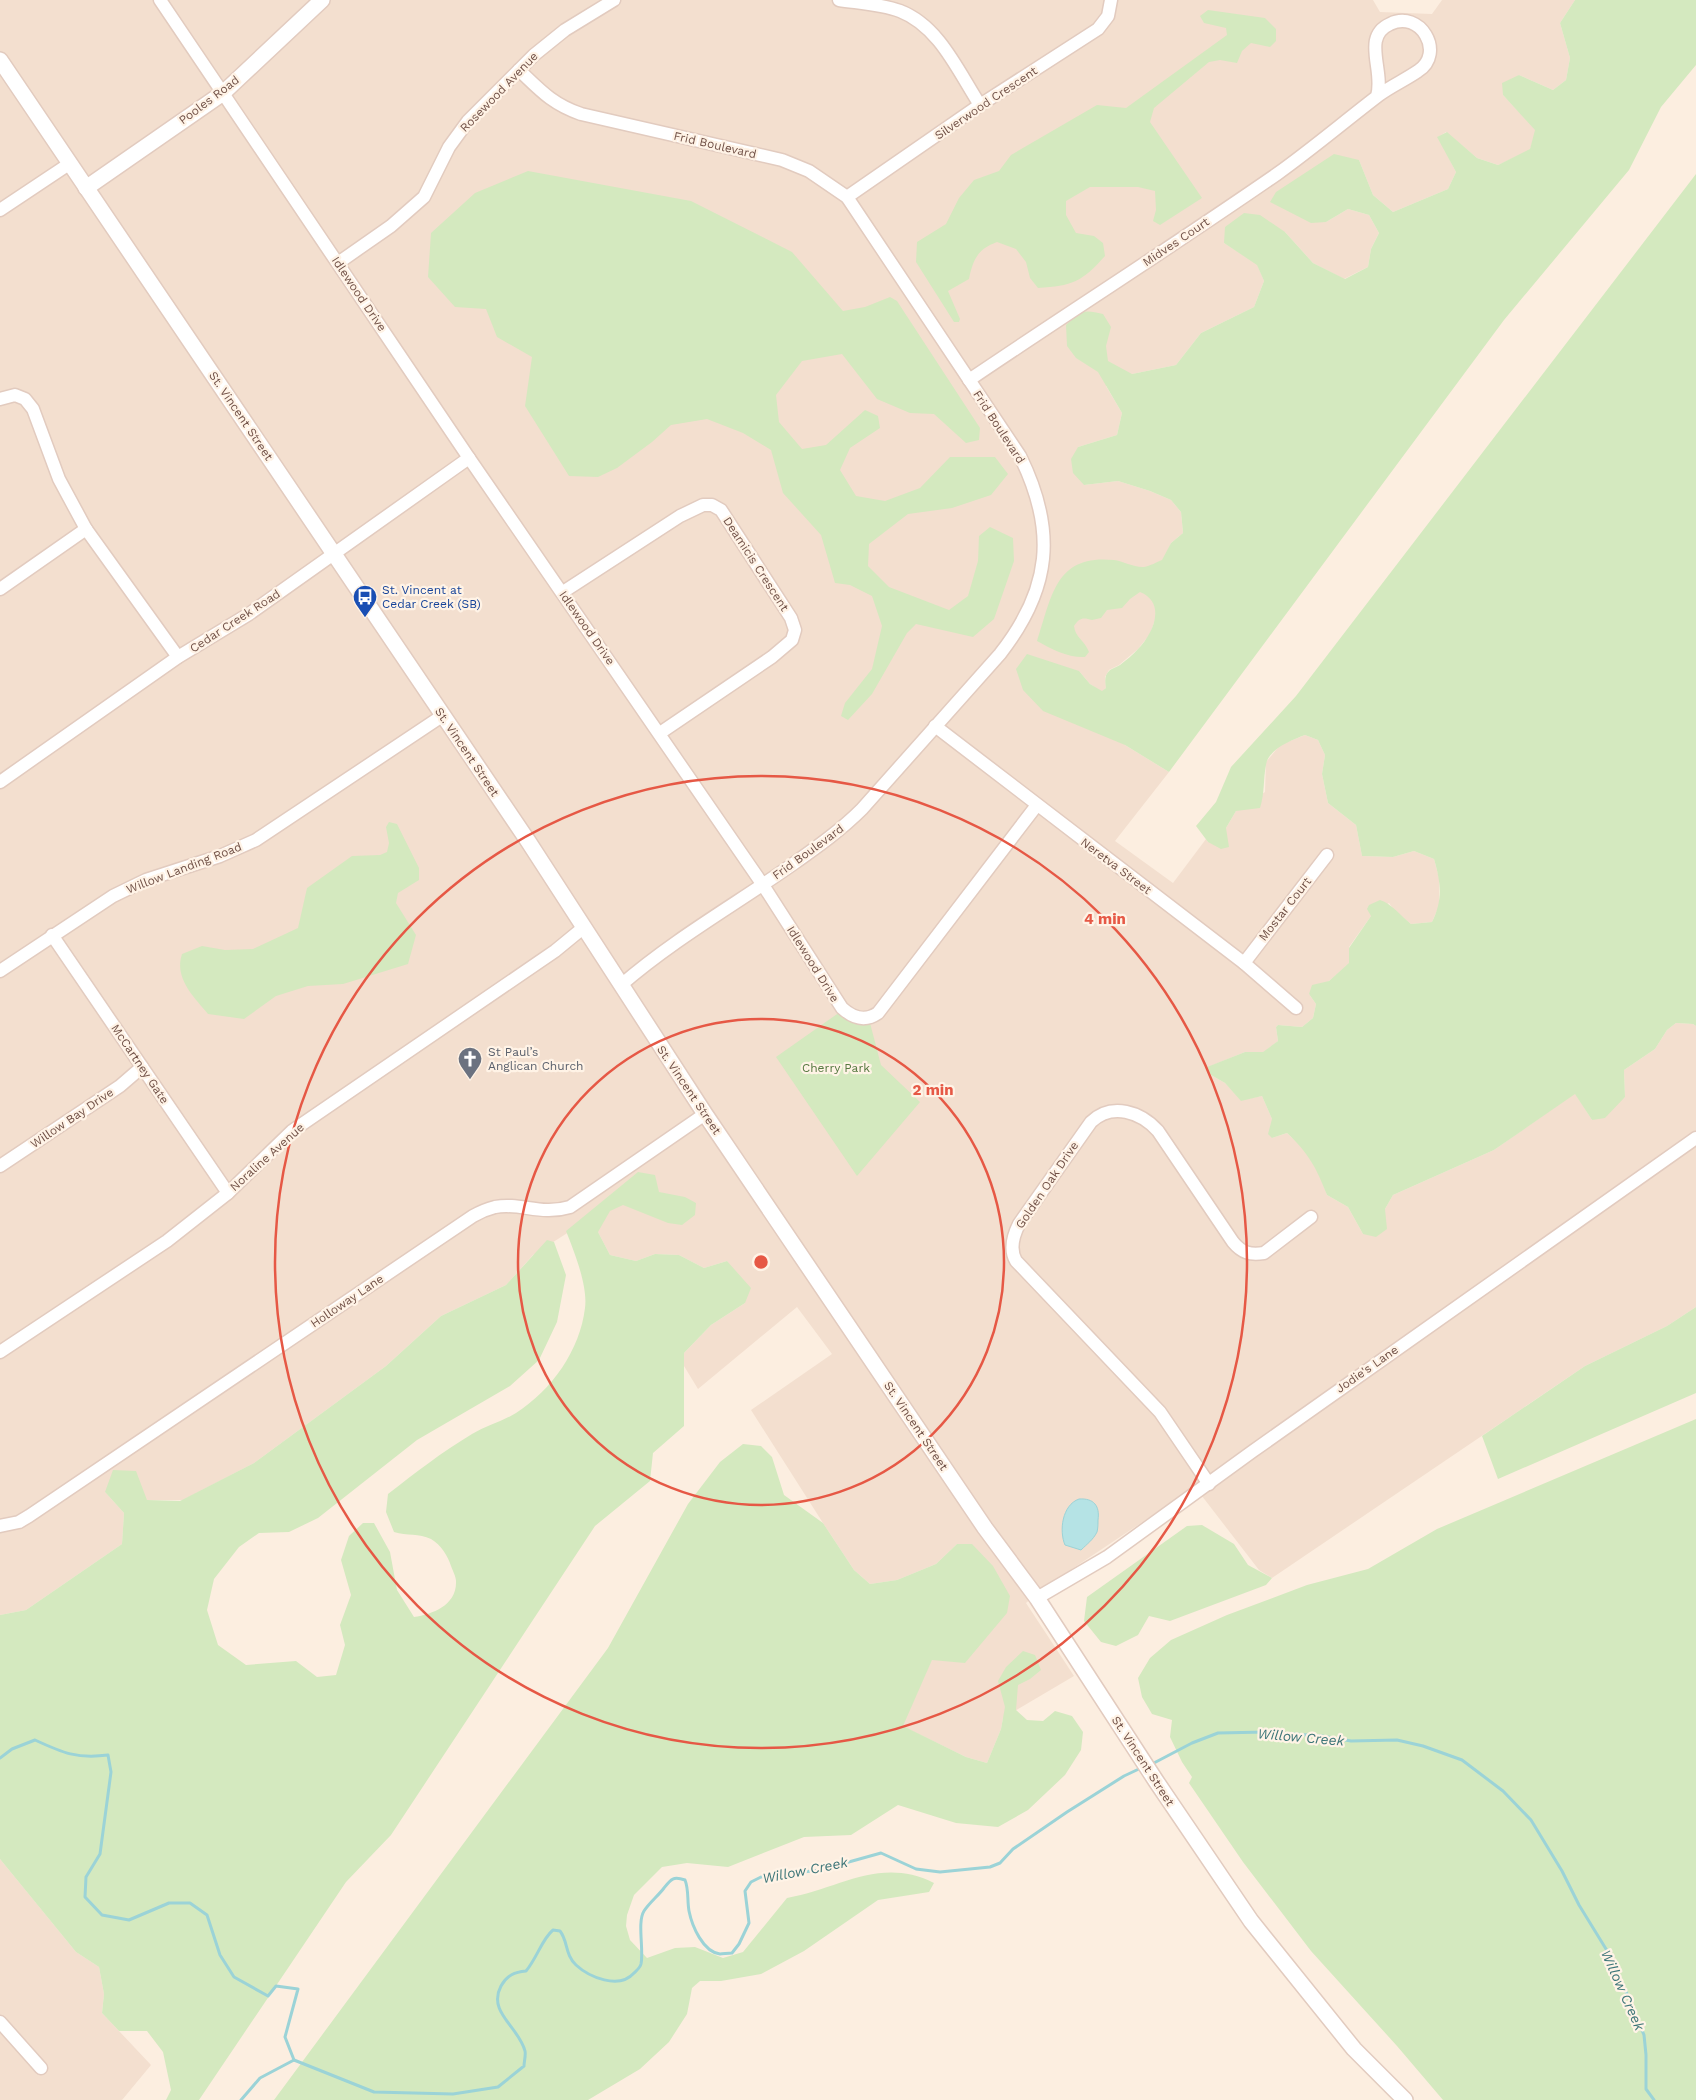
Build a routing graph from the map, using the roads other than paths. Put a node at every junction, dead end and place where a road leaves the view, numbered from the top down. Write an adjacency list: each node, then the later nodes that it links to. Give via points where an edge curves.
1 (160, 0): 8 (street, Idlewood Drive)
2 (322, 0): 8 (street, Pooles Road)
3 (614, 0): 7 (street, Rosewood Avenue, via 565,30)
4 (839, 0): 10 (street, via 880,6 917,19 942,45)
5 (1111, 0): 10 (street, Silverwood Crescent, via 1108,16 1098,29)
6 (0, 60): 11 (street, St. Vincent Street)
7 (519, 70): 13 (street, Frid Boulevard, via 541,92 567,109 782,160 810,171); 15 (street, Rosewood Avenue, via 459,133 424,197 391,226)
8 (223, 93): 12 (street, Pooles Road); 15 (street, Idlewood Drive)
9 (1378, 96): 9 (street, Midves Court, via 1418,71 1429,57 1428,38 1408,21 1390,24 1377,36 1374,44 1380,77); 16 (street, Midves Court, via 1278,173)
10 (980, 105): 13 (street, Silverwood Crescent)
11 (69, 164): 12 (street, St. Vincent Street); 14 (street)
12 (86, 188): 20 (street, St. Vincent Street)
13 (847, 197): 16 (street, Frid Boulevard)
14 (0, 210)
15 (338, 263): 18 (street, Idlewood Drive)
16 (969, 380): 25 (street, Frid Boulevard, via 1032,479 1042,523 1043,562 1035,596 1020,627)
17 (0, 399): 19 (street, via 15,395 25,399 33,409 59,479)
18 (469, 458): 20 (street, Cedar Creek Road); 22 (street, Idlewood Drive)
19 (86, 528): 21 (street); 23 (street)
20 (334, 553): 23 (street, Cedar Creek Road, via 249,614); 24 (street, St. Vincent Street)
21 (0, 588)
22 (563, 592): 26 (street, Idlewood Drive); 26 (street, Deamicis Crescent, via 680,516 703,505 721,510 792,618 795,630 792,640 772,657)
23 (178, 658): 27 (street, Cedar Creek Road)
24 (442, 716): 31 (street, St. Vincent Street); 32 (street, Willow Landing Road, via 256,840 220,856 146,880 113,896)
25 (935, 726): 28 (street, Neretva Street); 30 (street, Frid Boulevard, via 850,821)
26 (660, 733): 30 (street, Idlewood Drive)
27 (0, 782)
28 (1036, 805): 30 (street, Idlewood Drive, via 884,1006 872,1017 857,1018 842,1008); 33 (street, Neretva Street)
29 (1327, 855): 33 (street, Mostar Court)
30 (763, 885): 35 (street, Frid Boulevard, via 648,961)
31 (583, 928): 35 (street, St. Vincent Street); 41 (street, Noraline Avenue, via 555,951 292,1131)
32 (52, 935): 34 (street, Willow Landing Road); 37 (street, McCartney Gate)
33 (1244, 963): 36 (street, Neretva Street)
34 (0, 970)
35 (621, 985): 38 (street, St. Vincent Street)
36 (1296, 1008)
37 (142, 1067): 40 (street, Willow Bay Drive, via 120,1086); 41 (street, McCartney Gate)
38 (704, 1114): 45 (street, Holloway Lane, via 570,1207 544,1211 496,1207 473,1216 29,1516); 46 (street, St. Vincent Street, via 985,1528)
39 (1696, 1138): 44 (street, Jodie's Lane)
40 (0, 1166)
41 (228, 1193): 43 (street, Noraline Avenue, via 167,1241)
42 (1311, 1218): 44 (street, Golden Oak Drive, via 1264,1252 1242,1252 1158,1131 1144,1118 1116,1110 1102,1113 1091,1122 1019,1224 1014,1236 1012,1250 1016,1261 1160,1412)
43 (0, 1352)
44 (1209, 1484): 46 (street, Jodie's Lane, via 1107,1557)
45 (0, 1526)
46 (1037, 1598): 49 (street, St. Vincent Street, via 1251,1921 1354,2049)
47 (0, 2022): 48 (street)
48 (41, 2068)
49 (1405, 2100)

